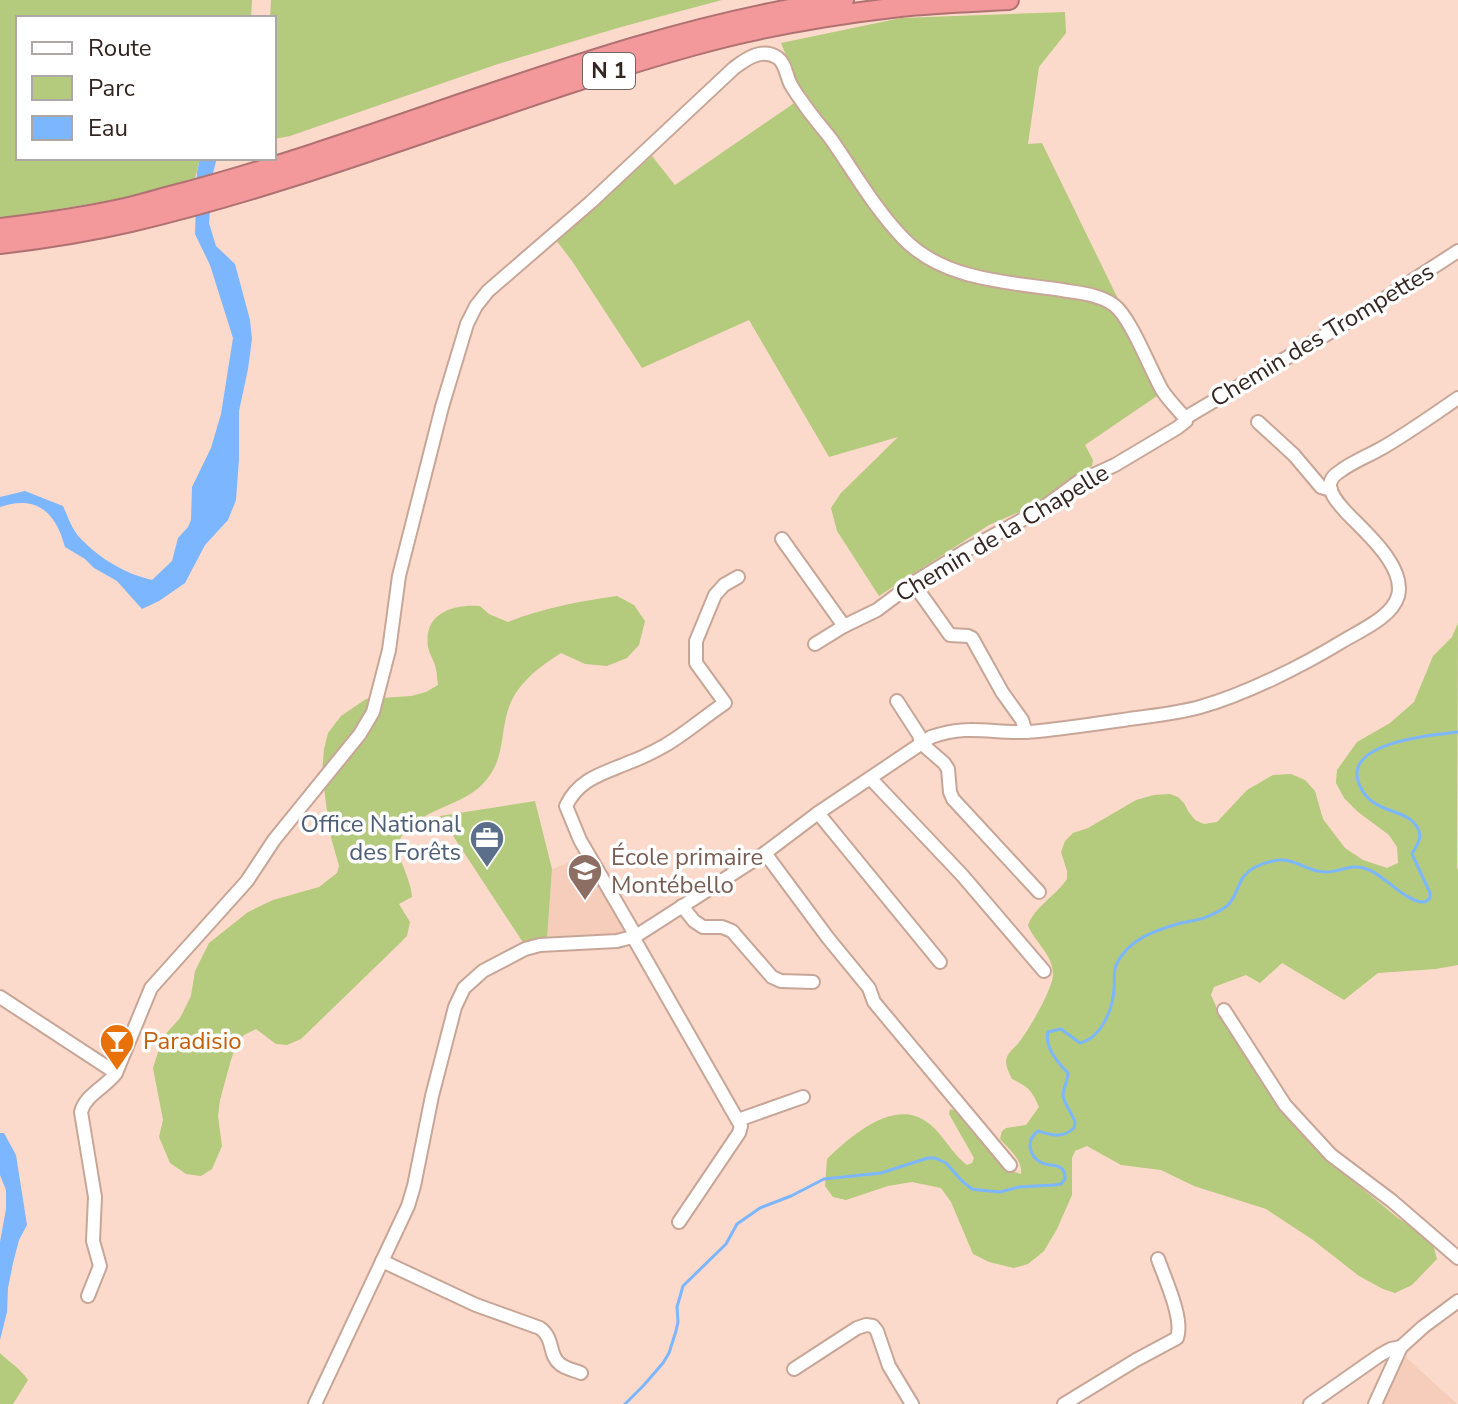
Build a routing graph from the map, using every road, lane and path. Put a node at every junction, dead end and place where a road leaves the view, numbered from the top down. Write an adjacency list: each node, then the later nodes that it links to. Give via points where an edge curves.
1 (844, 0): 3 (highway, N 1, via 734,20 620,51)
2 (1009, 0): 3 (highway, N 1, via 902,7 789,23 694,45)
3 (224, 190): 4 (highway, N 1)
4 (185, 200): 5 (highway, N 1); 6 (highway, N 1, via 129,223)
5 (0, 228)
6 (0, 244)
7 (1458, 251): 9 (street, Chemin des Trompettes)
8 (1458, 398): 11 (street, via 1339,472)
9 (1185, 418): 14 (street, Chemin de la Chapelle, via 1177,428); 31 (street, via 1169,401 1127,320 1113,304 1088,294 955,271 917,251 901,237 803,103 779,59 763,53 751,56 476,306 442,407 399,576 389,650 373,712 247,881 151,988)
10 (1258, 422): 11 (street, via 1321,487)
11 (1331, 490): 18 (street, via 1393,567 1399,592 1385,614 1296,667 1211,703)
12 (782, 539): 15 (street)
13 (738, 577): 25 (street, via 715,595 696,641 696,663 725,703 667,745 597,774 566,806)
14 (913, 583): 15 (street, Chemin de la Chapelle); 18 (street, via 950,635 972,638)
15 (844, 626): 16 (street, Chemin de la Chapelle)
16 (815, 644)
17 (897, 701): 19 (street)
18 (1026, 732): 19 (street, via 964,729)
19 (921, 743): 20 (street); 23 (street, via 948,769 953,799)
20 (871, 779): 21 (street); 27 (street)
21 (818, 813): 22 (street); 26 (street)
22 (765, 853): 24 (street); 34 (street, via 869,988 874,1002)
23 (1039, 892)
24 (682, 906): 25 (street); 28 (street, via 703,927 732,931 772,977)
25 (635, 937): 33 (street); 38 (street, via 540,945 483,971 464,988 432,1096 411,1196)
26 (940, 962)
27 (1044, 971)
28 (813, 982)
29 (0, 997): 31 (street)
30 (1224, 1010): 36 (street, via 1285,1105 1331,1155)
31 (116, 1073): 39 (street, via 84,1102 81,1112 100,1266)
32 (803, 1097): 33 (street)
33 (738, 1120): 35 (street, via 739,1133)
34 (1010, 1165)
35 (679, 1222)
36 (1458, 1258)
37 (1158, 1259): 46 (street, via 1178,1318 1177,1338)
38 (382, 1261): 43 (street, via 540,1328 548,1334 558,1363); 44 (street)
39 (88, 1296)
40 (1458, 1301): 41 (street)
41 (1401, 1347): 47 (street, via 1380,1355); 48 (street)
42 (794, 1369): 45 (street, via 857,1328 873,1326)
43 (581, 1373)
44 (315, 1404)
45 (912, 1404)
46 (1064, 1404)
47 (1310, 1404)
48 (1375, 1404)

